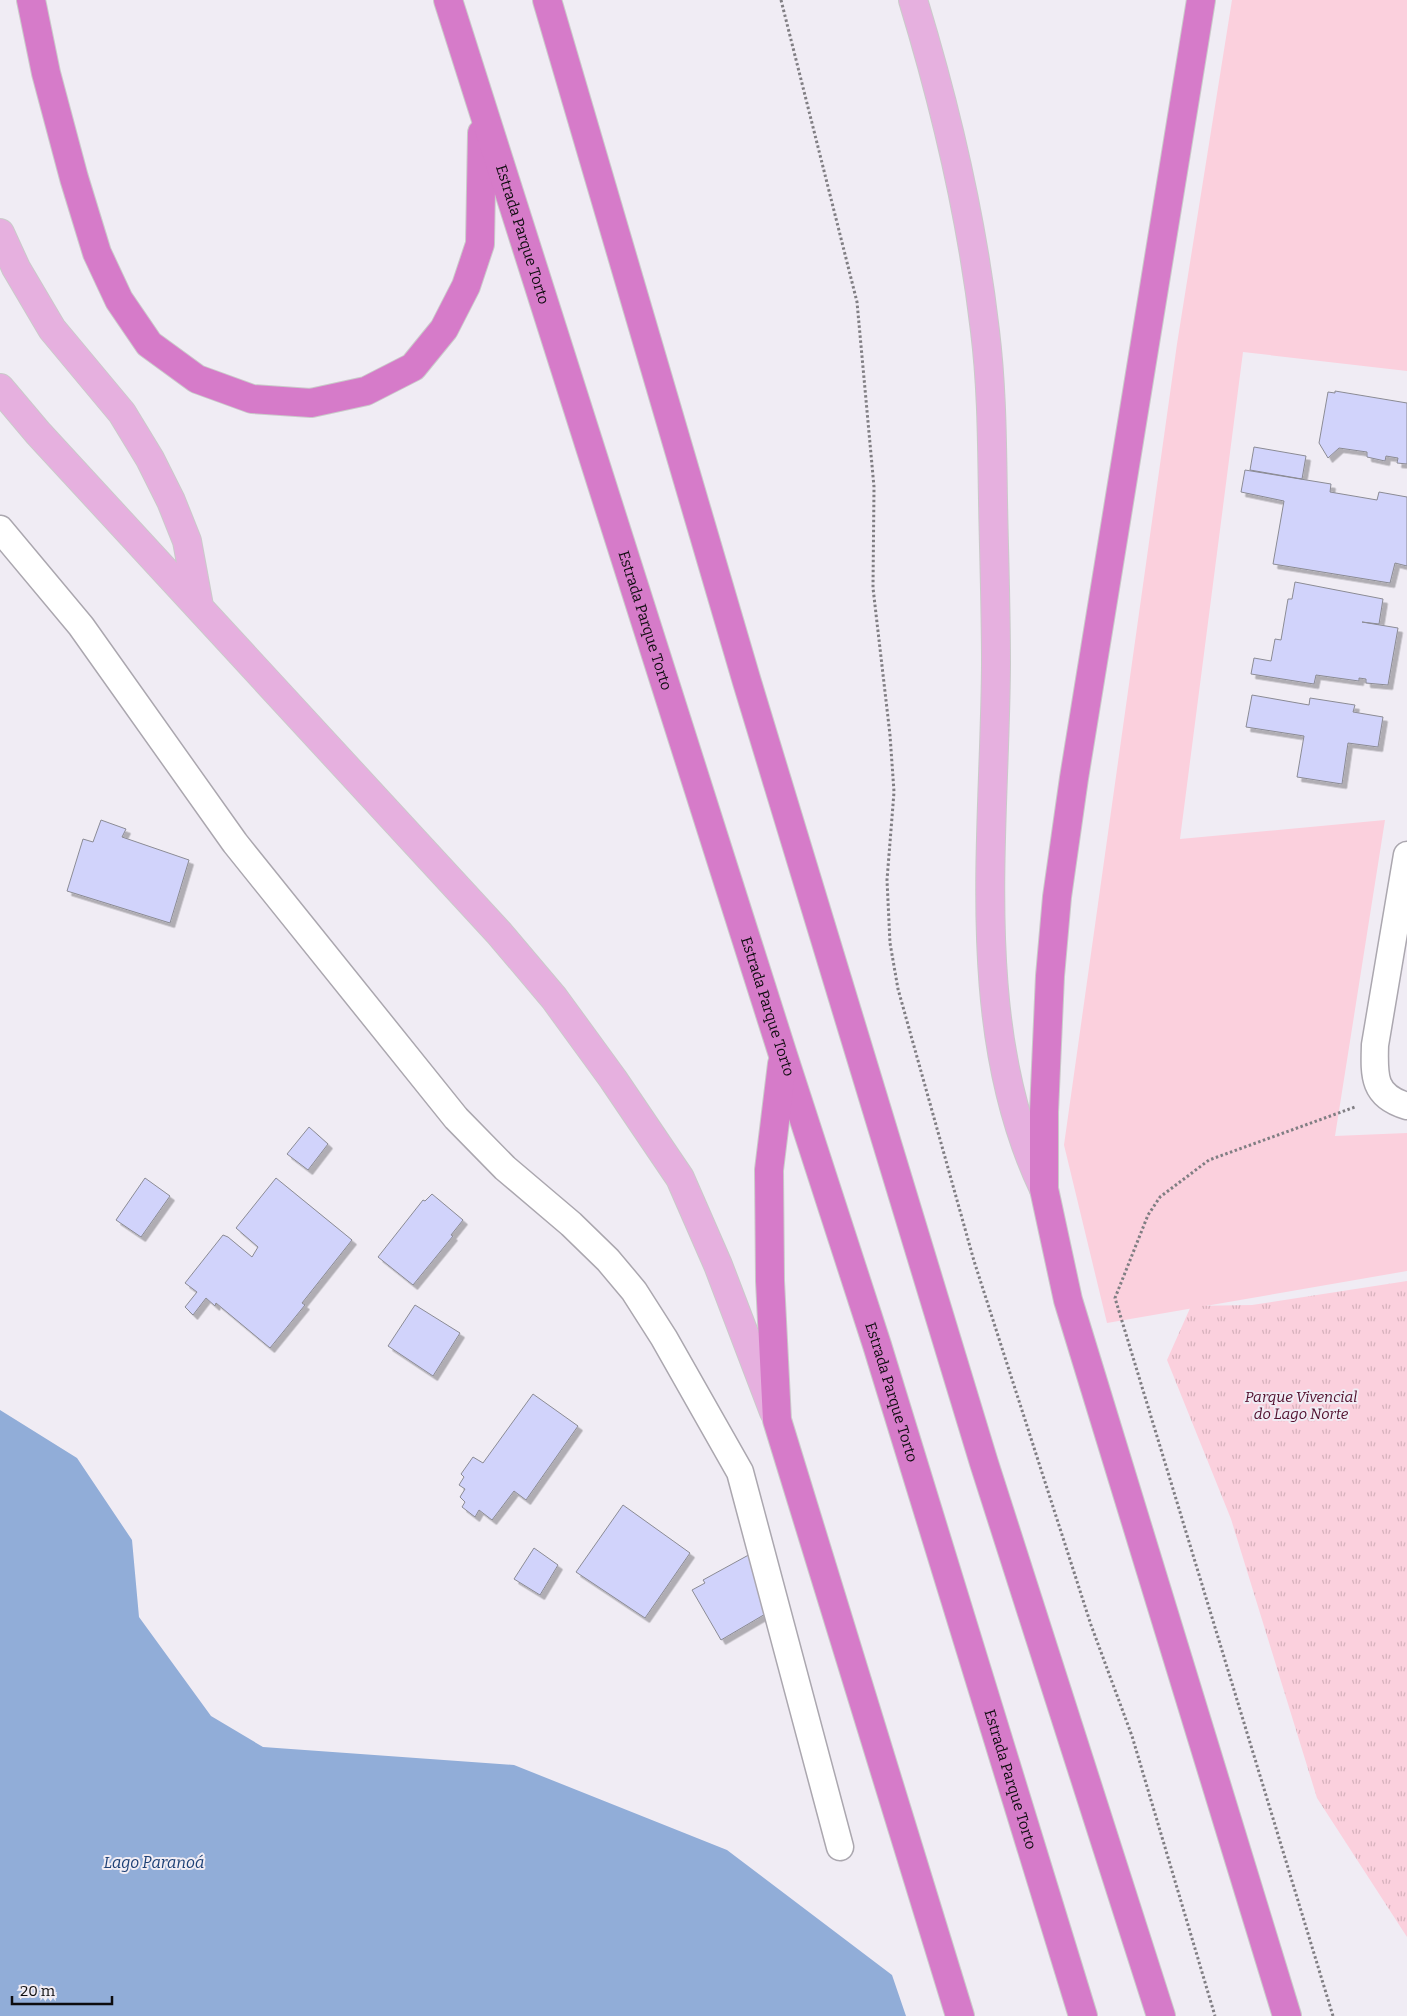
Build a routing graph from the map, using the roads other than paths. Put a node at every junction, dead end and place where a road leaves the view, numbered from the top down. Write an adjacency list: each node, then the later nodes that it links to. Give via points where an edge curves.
1 (31, 0): 6 (highway, via 46,73 74,178 97,253 118,300 149,344 197,379 252,399 311,404 366,391 413,367 444,329 466,286 480,244)
2 (448, 0): 6 (highway, Estrada Parque Torto)
3 (546, 0): 19 (highway, via 747,682 981,1454)
4 (913, 0): 14 (main road, via 965,196 985,332 992,441 996,665 990,909 997,1006 1007,1076 1027,1154)
5 (1201, 0): 14 (highway, via 1057,897 1050,976)
6 (482, 108): 12 (highway, Estrada Parque Torto)
7 (0, 233): 10 (main road, via 16,268 52,328 122,413 150,459 187,541)
8 (0, 388): 10 (main road)
9 (0, 529): 16 (street, via 81,626 235,843 456,1118 505,1168 608,1260 644,1307 740,1472)
10 (199, 606): 15 (main road, via 499,932 554,998 613,1079 680,1178 718,1264)
11 (1407, 855): 13 (street, via 1375,1045 1376,1085)
12 (783, 1055): 15 (highway, via 769,1170 770,1281); 18 (highway, Estrada Parque Torto, via 877,1345)
13 (1397, 1101)
14 (1044, 1189): 20 (highway, via 1068,1300)
15 (777, 1420): 17 (highway)
16 (840, 1848)
17 (960, 2016)
18 (1083, 2016)
19 (1162, 2016)
20 (1287, 2016)

